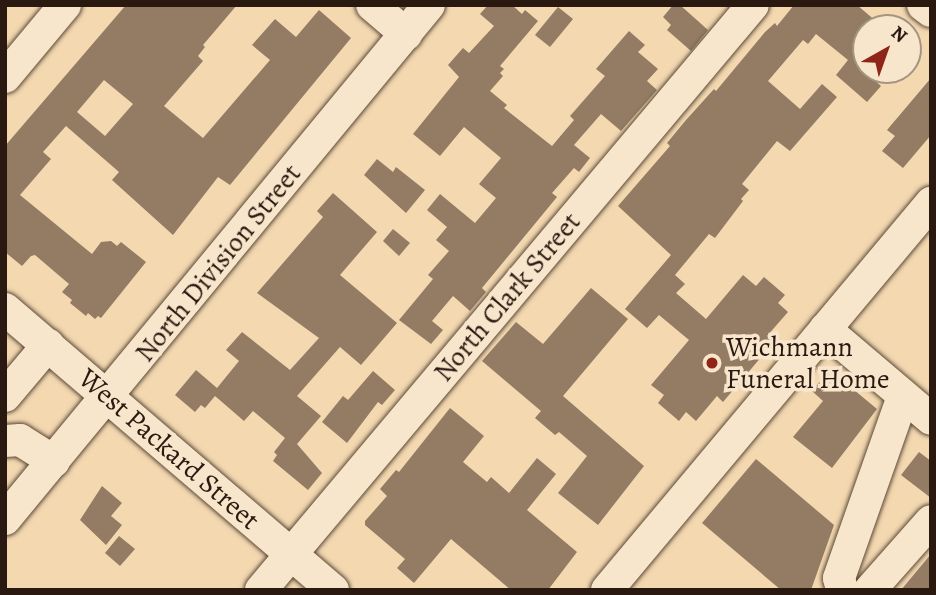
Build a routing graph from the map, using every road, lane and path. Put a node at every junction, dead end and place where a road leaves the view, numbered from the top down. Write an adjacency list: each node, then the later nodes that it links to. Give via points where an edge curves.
1 (65, 5): 8 (street)
2 (372, 5): 7 (street)
3 (429, 5): 7 (street, North Division Street)
4 (753, 5): 21 (street, North Clark Street)
5 (923, 5): 6 (street)
6 (931, 11)
7 (406, 33): 14 (street, North Division Street)
8 (5, 77)
9 (931, 203): 11 (street)
10 (5, 309): 12 (street, West Packard Street)
11 (825, 329): 15 (street); 24 (street)
12 (48, 345): 13 (street); 14 (street, West Packard Street)
13 (5, 396)
14 (108, 396): 18 (street, North Division Street); 21 (street, West Packard Street)
15 (903, 396): 16 (street); 25 (street, via 839,578)
16 (931, 419)
17 (5, 440): 18 (street, via 20,440)
18 (54, 461): 19 (street, North Division Street)
19 (5, 519)
20 (931, 521): 26 (street)
21 (292, 554): 22 (street, West Packard Street); 23 (street, North Clark Street)
22 (327, 588)
23 (261, 590)
24 (607, 590)
25 (842, 590)
26 (870, 590)

